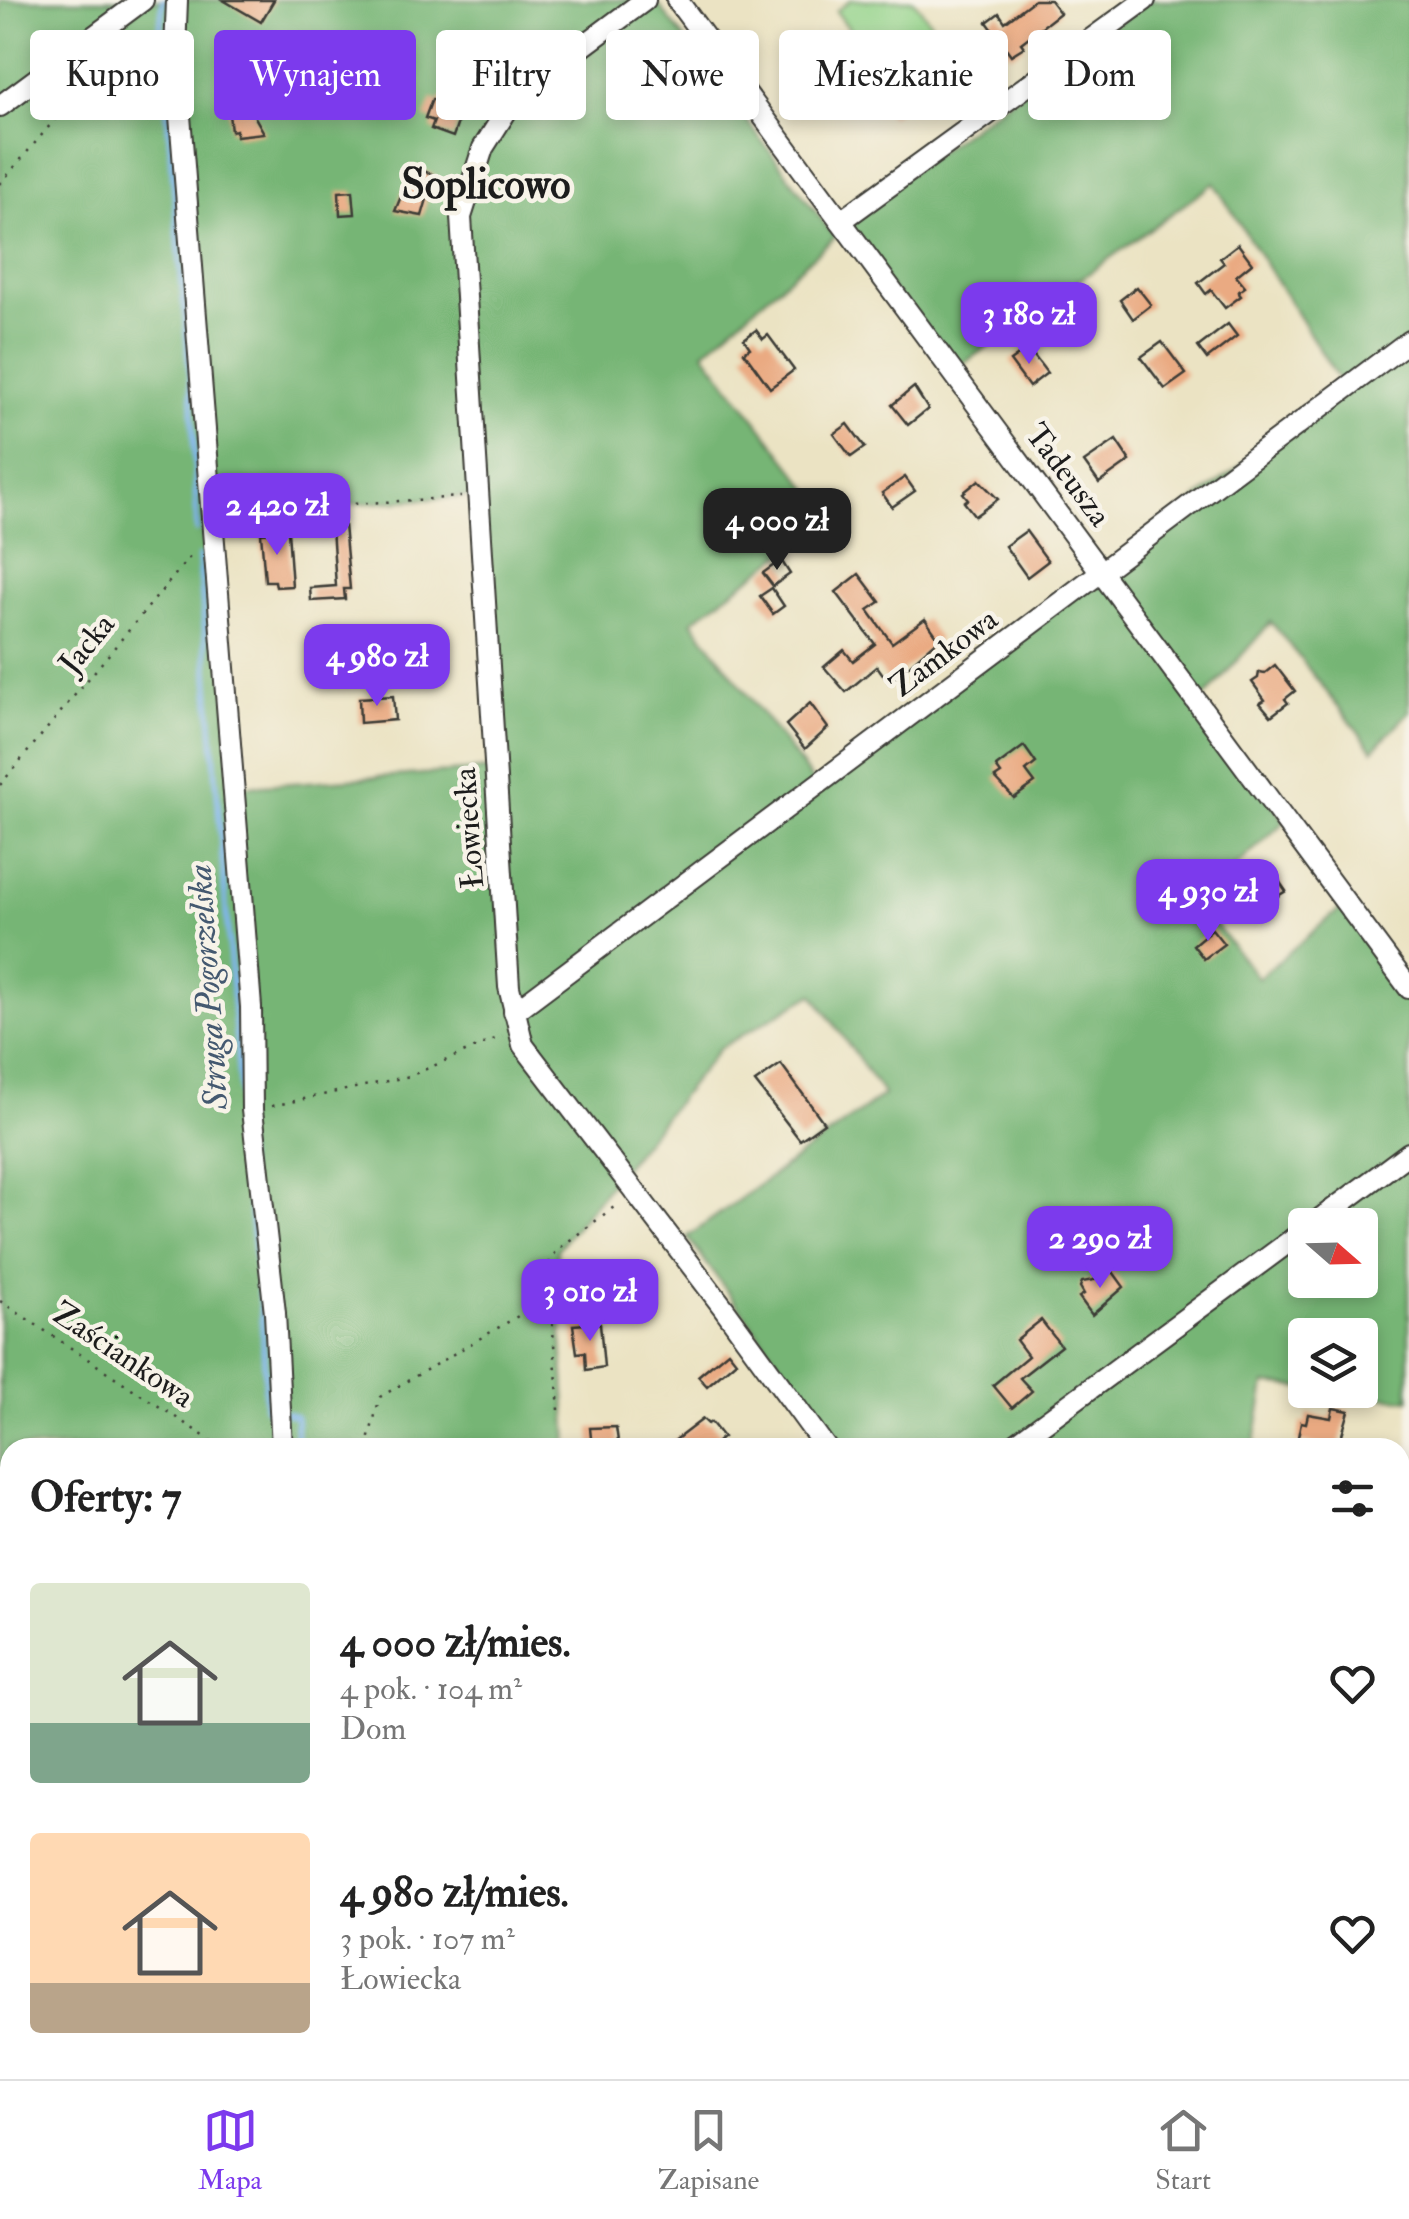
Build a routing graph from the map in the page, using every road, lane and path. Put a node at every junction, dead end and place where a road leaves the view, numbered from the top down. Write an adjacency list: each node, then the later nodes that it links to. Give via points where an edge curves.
1 (143, 0): 6 (street)
2 (176, 0): 14 (street)
3 (645, 0): 13 (street, Łowiecka, via 516,96 471,178 460,217)
4 (677, 0): 11 (street, Tadeusza)
5 (1145, 0): 11 (street)
6 (102, 30)
7 (30, 83): 8 (street)
8 (0, 106)
9 (55, 120): 10 (path)
10 (0, 184)
11 (841, 221): 16 (street, Tadeusza)
12 (1409, 341): 16 (street, Zamkowa)
13 (477, 496): 14 (path); 19 (street, Łowiecka)
14 (211, 513): 15 (street)
15 (214, 538): 17 (path, Jacka, via 190,554); 20 (street, via 252,1007)
16 (1103, 571): 18 (street, Tadeusza); 19 (street, Zamkowa)
17 (0, 785)
18 (1409, 988)
19 (516, 1021): 20 (path, via 410,1076); 22 (street, Łowiecka, via 523,1045)
20 (252, 1110): 29 (street)
21 (1409, 1153): 23 (street)
22 (636, 1191): 25 (path, via 556,1250 548,1265); 31 (street, Łowiecka)
23 (1335, 1208)
24 (1288, 1243): 32 (street)
25 (550, 1286): 27 (path); 30 (path, via 525,1312 380,1397)
26 (0, 1301): 28 (path, Zaściankowa)
27 (559, 1410)
28 (207, 1438)
29 (281, 1438)
30 (369, 1438)
31 (819, 1438)
32 (1024, 1438)

